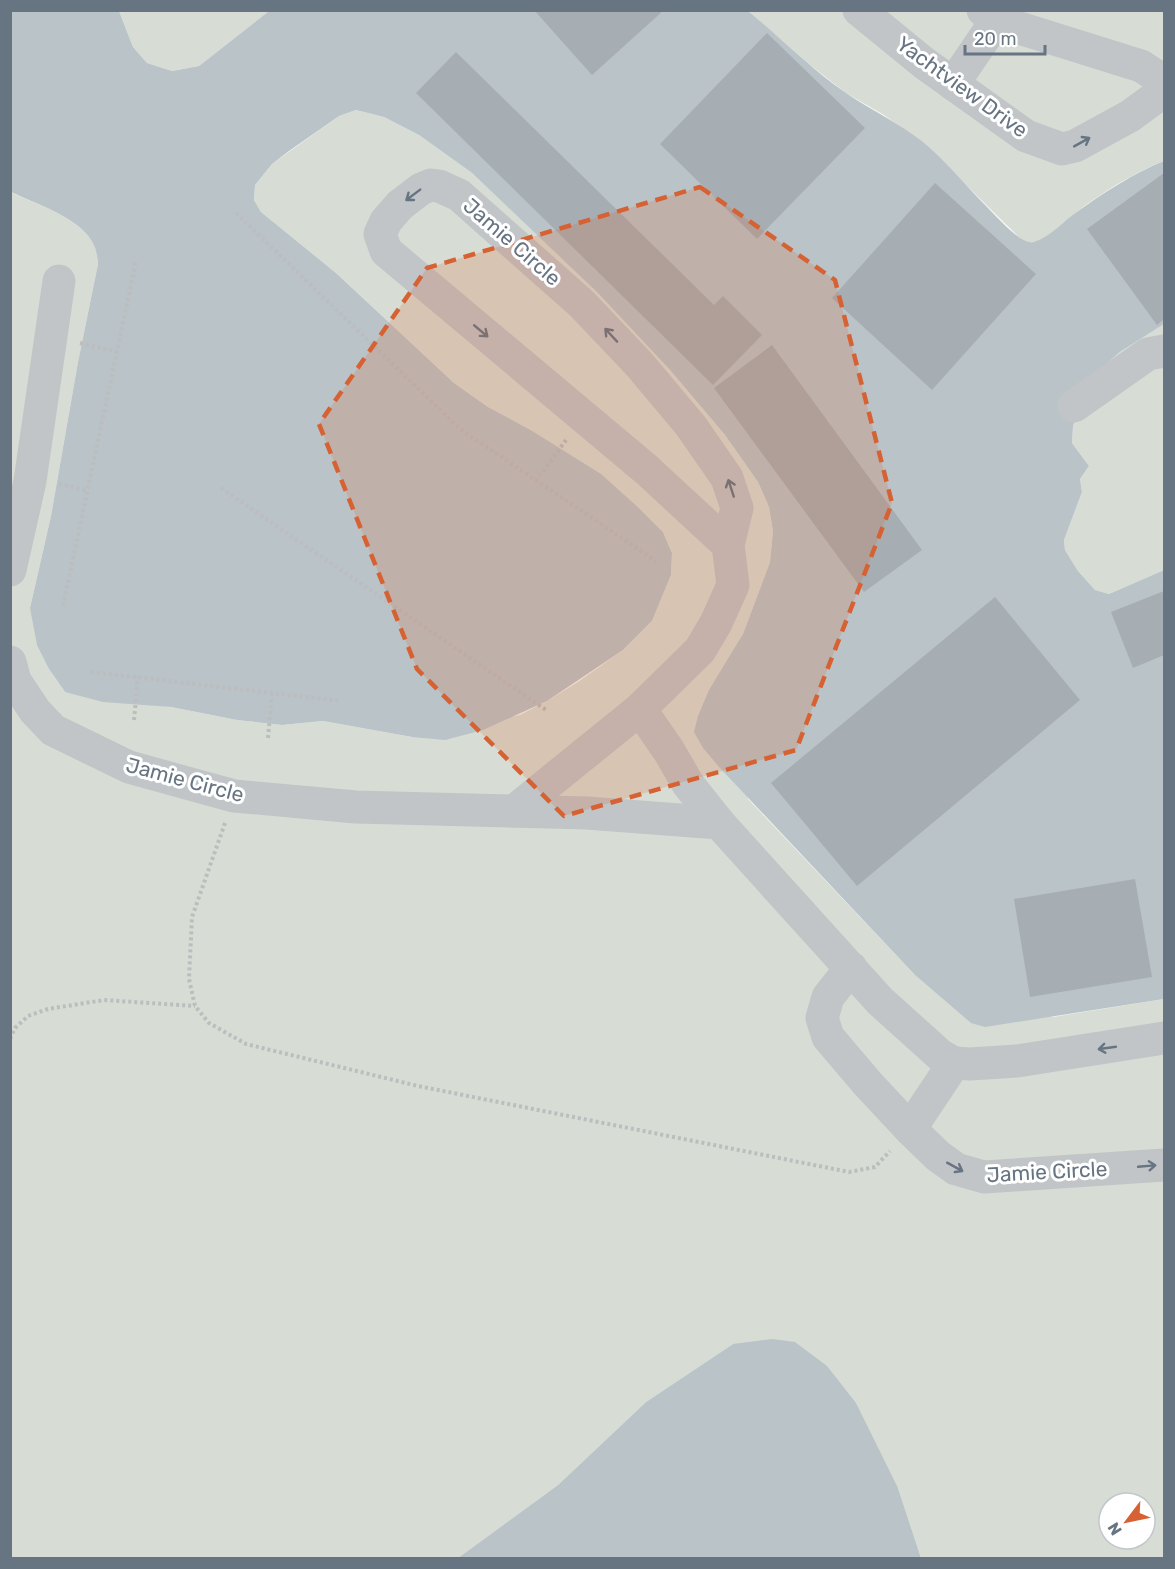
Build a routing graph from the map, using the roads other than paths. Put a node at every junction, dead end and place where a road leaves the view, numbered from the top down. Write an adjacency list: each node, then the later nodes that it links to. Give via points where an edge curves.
1 (859, 10): 4 (street, Yachtview Drive)
2 (991, 14): 3 (street, via 1013,26 1141,66); 4 (street)
3 (1164, 81)
4 (953, 84): 5 (street, Yachtview Drive, one-way to 5, via 1026,136 1062,149 1130,116)
5 (1164, 91)
6 (59, 281): 10 (street, via 30,482)
7 (1164, 351): 8 (street, via 1148,354)
8 (1074, 406)
9 (728, 545): 9 (street, Jamie Circle, one-way to 9, via 737,508 727,478 691,426 582,304 459,195 430,185 400,205 380,234 386,251 647,470); 12 (street, Jamie Circle, via 733,585 716,623 700,650)
10 (10, 570)
11 (10, 663): 13 (street, Jamie Circle, via 15,681 52,730 129,767 234,796 356,807)
12 (640, 709): 13 (street, Jamie Circle); 14 (street, via 688,784)
13 (514, 811): 14 (street, Jamie Circle)
14 (720, 823): 15 (street)
15 (851, 968): 17 (street, via 880,1001); 18 (street, Jamie Circle, via 828,997 822,1018 828,1037)
16 (1164, 1038): 17 (street, one-way to 17, via 1017,1060)
17 (954, 1063): 18 (street)
18 (910, 1129): 19 (street, Jamie Circle, one-way to 19, via 956,1169 984,1177)
19 (1164, 1165)

